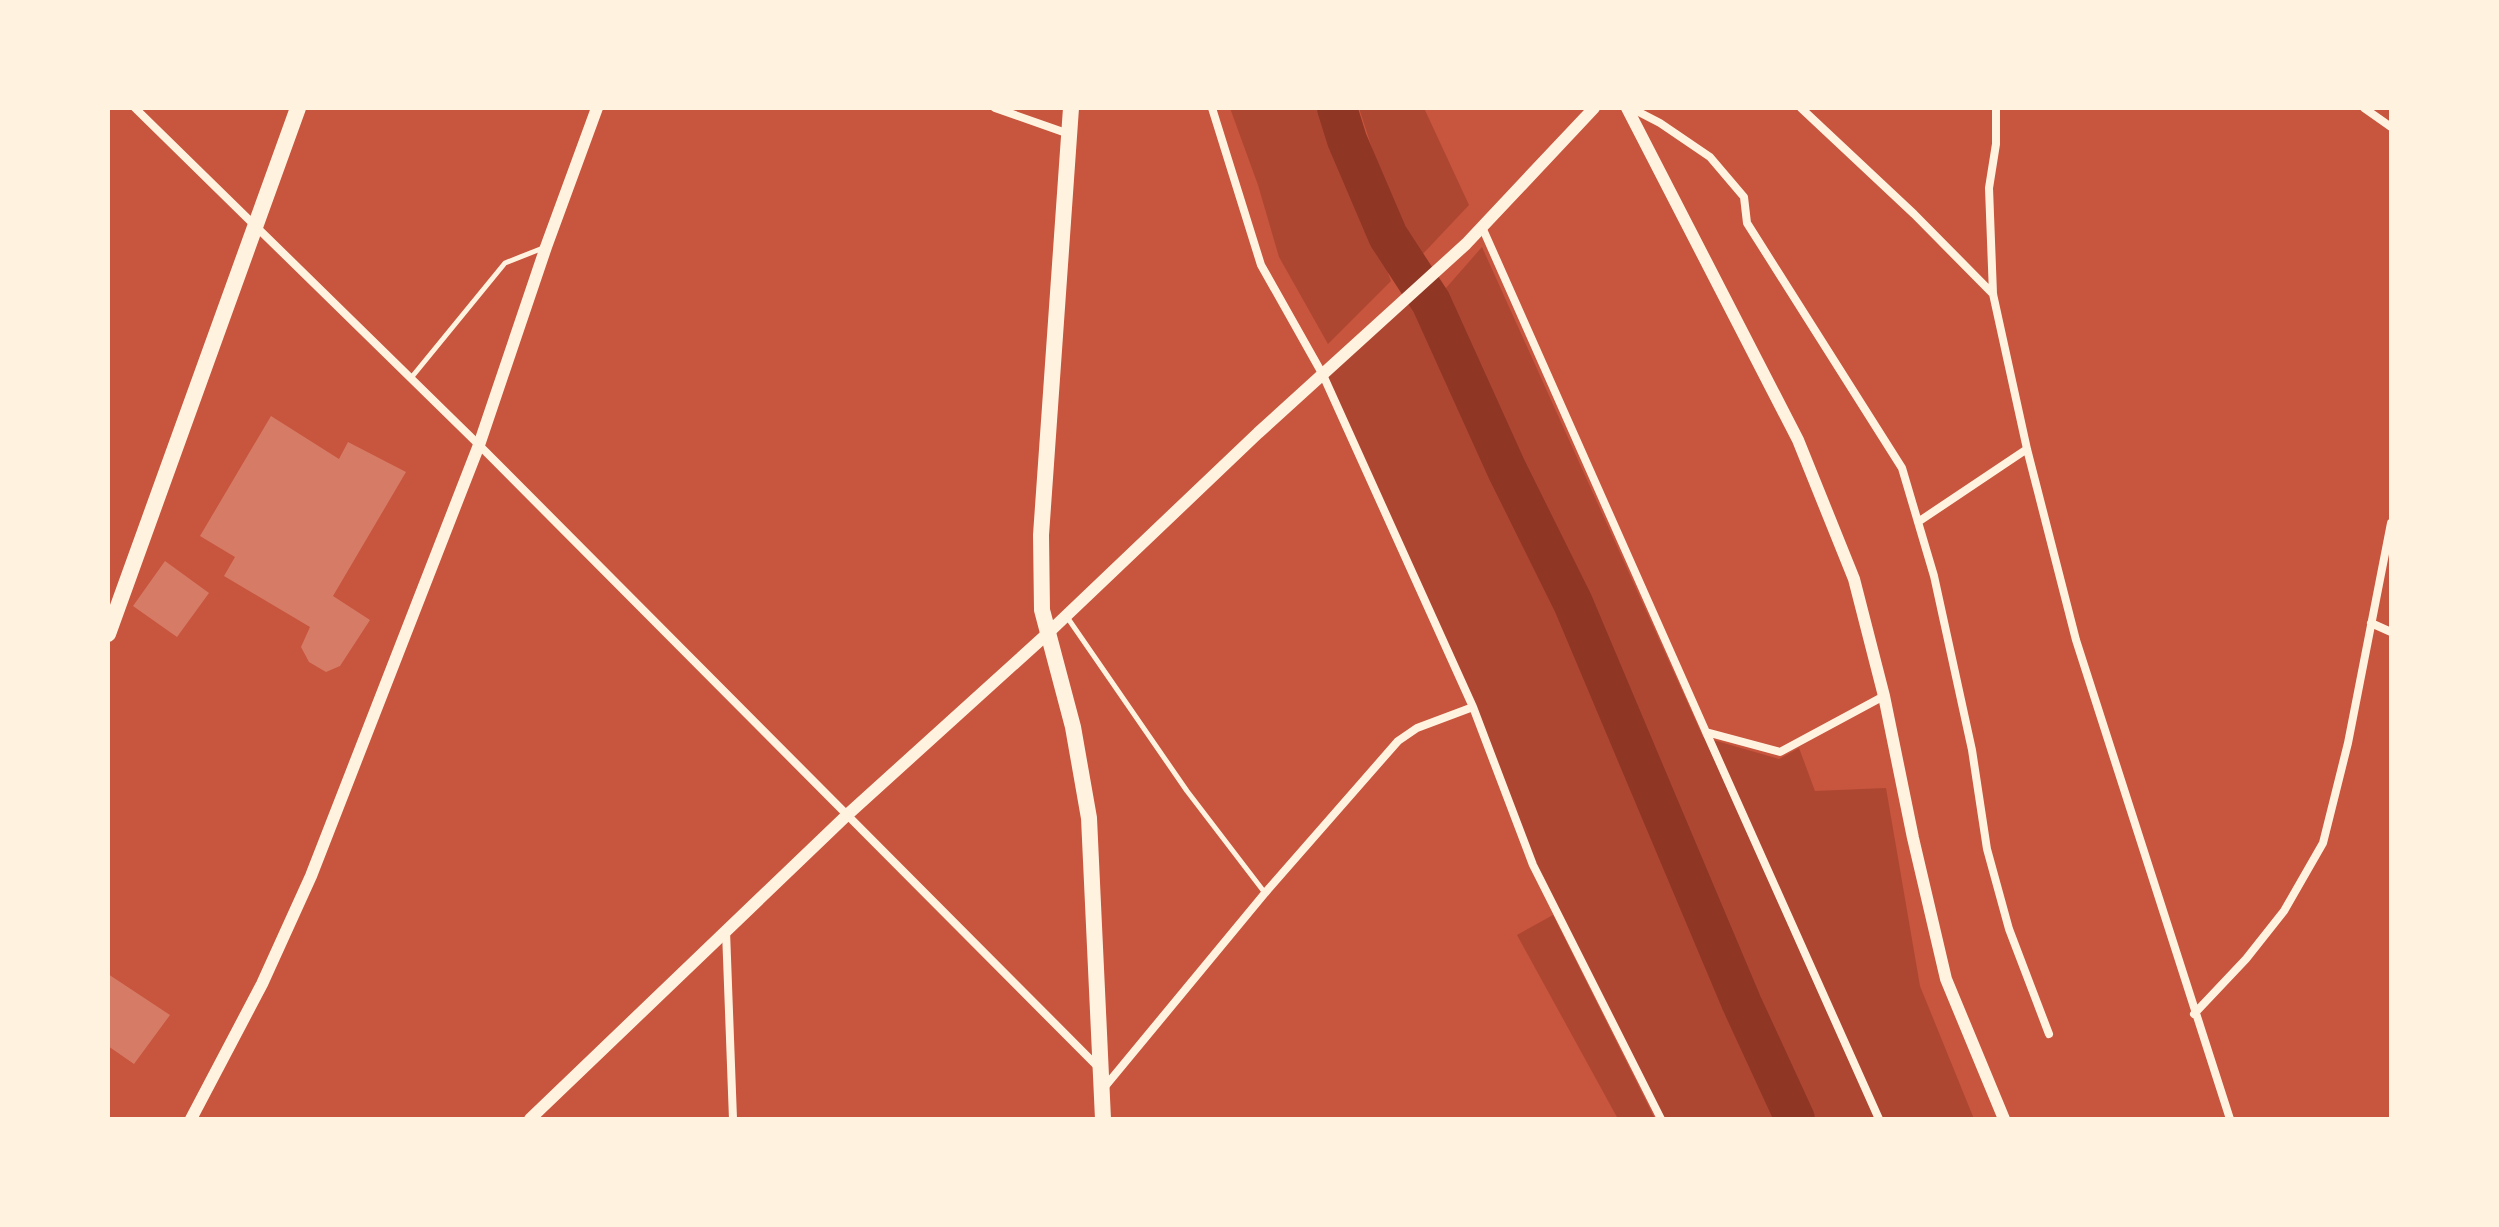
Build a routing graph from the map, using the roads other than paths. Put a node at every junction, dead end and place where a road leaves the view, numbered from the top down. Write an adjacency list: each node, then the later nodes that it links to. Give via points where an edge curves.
1 (135, 108): 14 (street)
2 (298, 108): 14 (main road)
3 (597, 108): 16 (street)
4 (995, 108): 13 (street)
5 (1071, 108): 13 (main road)
6 (1212, 108): 18 (street, via 1261,265)
7 (1594, 108): 15 (street)
8 (1629, 108): 22 (street, via 1710,157 1744,197 1747,223 1902,468); 29 (street, via 1798,440 1854,579)
9 (1801, 108): 17 (street)
10 (1996, 108): 17 (street, via 1989,188)
11 (2364, 108): 12 (street)
12 (2391, 127)
13 (1069, 134): 28 (main road, via 1041,535)
14 (256, 224): 19 (street); 27 (main road)
15 (1482, 227): 18 (street); 31 (street)
16 (546, 247): 19 (lane, via 505,263); 20 (street)
17 (1993, 294): 21 (street)
18 (1323, 375): 24 (street); 30 (street)
19 (410, 379): 20 (street)
20 (479, 445): 32 (street); 39 (street, via 311,876)
21 (2027, 449): 22 (street); 35 (street, via 2076,640)
22 (1918, 522): 36 (street, via 1972,750 1987,849 2009,929)
23 (2391, 523): 25 (street)
24 (1066, 616): 28 (street); 33 (lane)
25 (2371, 623): 26 (street); 35 (street, via 2323,843 2284,911)
26 (2391, 632)
27 (108, 634)
28 (1047, 634): 32 (street); 37 (main road, via 1073,727 1089,818)
29 (1884, 696): 31 (street, via 1780,752); 45 (street, via 1946,979)
30 (1473, 707): 33 (street, via 1398,741); 43 (street, via 1533,865)
31 (1706, 732): 44 (street)
32 (846, 816): 34 (street); 37 (street)
33 (1265, 893): 38 (street)
34 (726, 931): 40 (street); 41 (street)
35 (2194, 1014): 46 (street)
36 (2049, 1034)
37 (1101, 1070): 38 (main road)
38 (1102, 1090): 42 (main road)
39 (191, 1119)
40 (530, 1119)
41 (733, 1119)
42 (1103, 1119)
43 (1661, 1119)
44 (1879, 1119)
45 (2004, 1119)
46 (2230, 1119)

